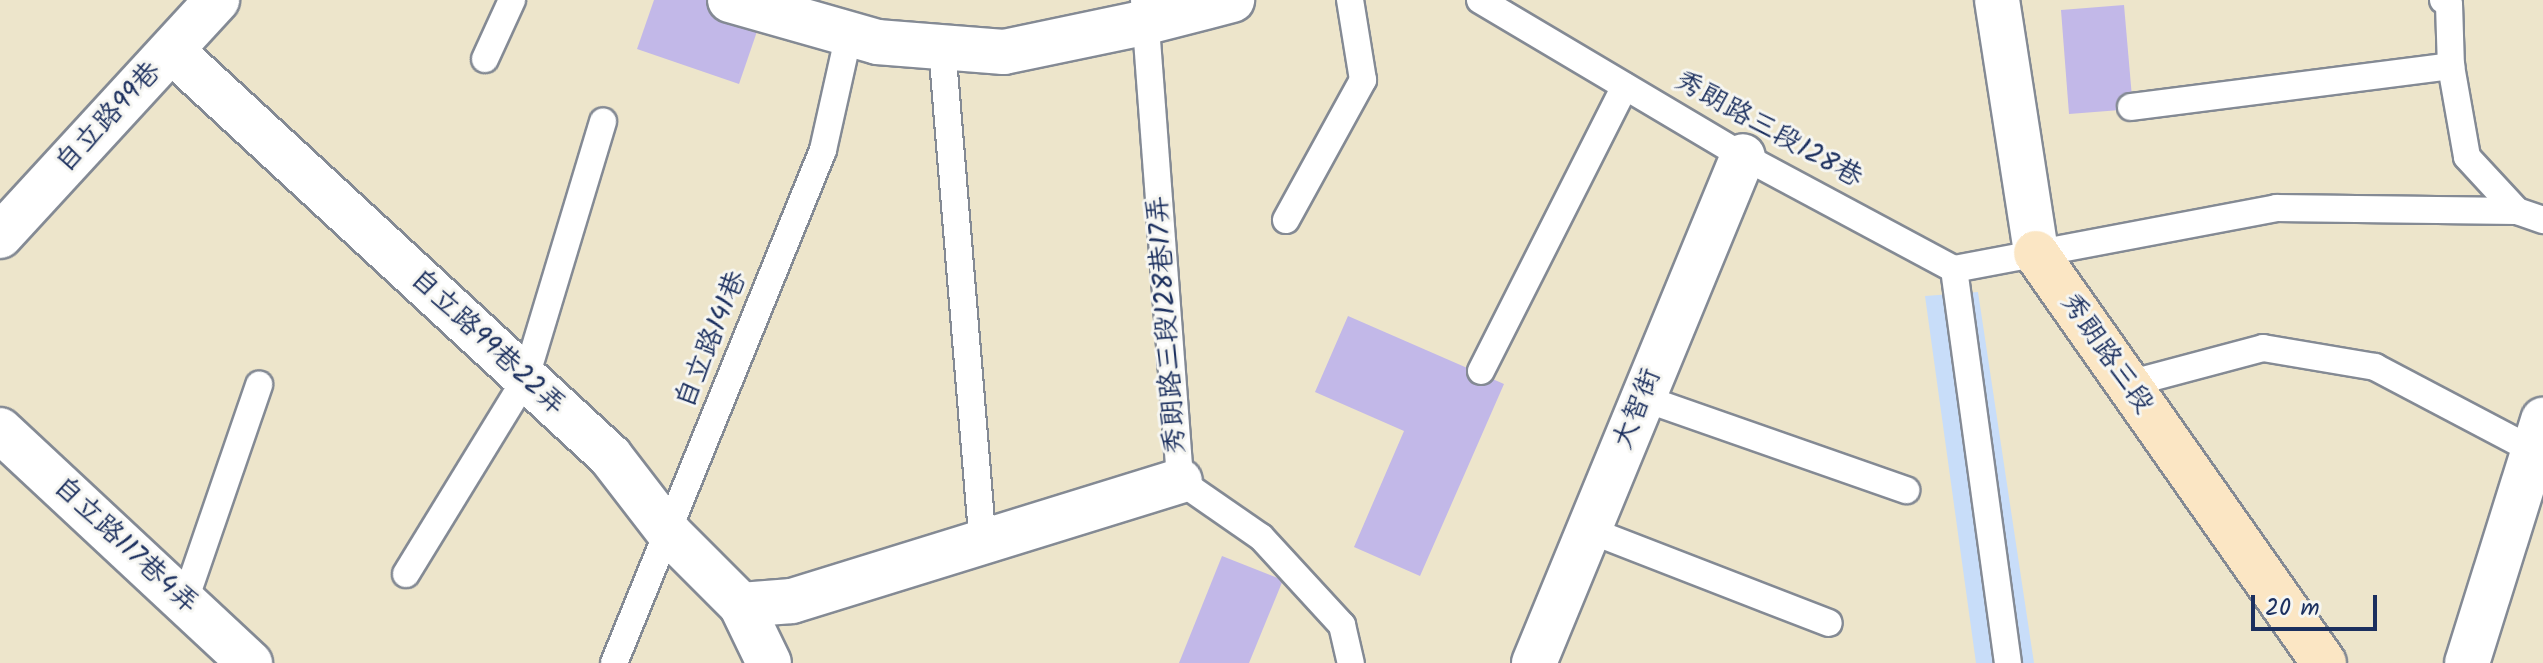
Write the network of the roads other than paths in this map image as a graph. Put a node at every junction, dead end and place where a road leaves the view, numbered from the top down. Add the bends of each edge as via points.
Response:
1 (217, 0) edge
2 (512, 0) edge
3 (730, 0) edge
4 (1232, 0) edge
5 (1350, 0) edge
6 (1480, 0) edge
7 (1997, 0) edge
8 (2448, 1) edge
9 (804, 10) edge
10 (1146, 11) edge
11 (849, 34) junction
12 (942, 47) junction
13 (172, 51) junction
14 (485, 59) dead end
15 (2451, 66) junction
16 (1625, 86) junction
17 (2131, 107) dead end
18 (603, 121) dead end
19 (1743, 156) junction
20 (2517, 211) junction
21 (1286, 220) dead end
22 (2543, 220) edge
23 (0, 236) edge
24 (2036, 253) junction
25 (1954, 269) junction
26 (1481, 371) dead end
27 (525, 380) junction
28 (2128, 384) junction
29 (259, 385) dead end
30 (1643, 398) junction
31 (2539, 435) edge
32 (3, 443) edge
33 (1180, 481) junction
34 (1906, 490) dead end
35 (1589, 530) junction
36 (670, 534) junction
37 (983, 542) junction
38 (406, 574) dead end
39 (184, 603) junction
40 (741, 605) junction
41 (1829, 623) dead end
42 (250, 663) edge
43 (614, 663) edge
44 (769, 663) edge
45 (1351, 663) edge
46 (1534, 663) edge
47 (2008, 663) edge
48 (2324, 663) edge
49 (2467, 663) edge

1 - 13 street, 自立路99巷
2 - 14 lane
3 - 9 street
4 - 10 street
5 - 21 lane via 1363,80
6 - 16 lane, 秀朗路三段128巷
7 - 24 street, 秀朗路三段
8 - 15 lane
9 - 11 street
10 - 12 street via 1004,52
10 - 33 lane, 秀朗路三段128巷17弄
11 - 12 street via 877,42
11 - 36 lane, 自立路141巷 via 823,150
12 - 37 lane
13 - 23 street, 自立路99巷
13 - 27 street, 自立路99巷22弄
15 - 17 lane
15 - 20 lane via 2467,157
16 - 19 lane, 秀朗路三段128巷
16 - 26 lane
18 - 27 lane
19 - 25 lane, 秀朗路三段128巷
19 - 30 street, 大智街
20 - 22 lane
20 - 24 lane via 2276,208
24 - 25 lane
24 - 28 street, 秀朗路三段
25 - 47 lane
27 - 36 street, 自立路99巷22弄 via 610,456
27 - 38 lane
28 - 31 lane via 2263,348 2375,367
28 - 48 street, 秀朗路三段
29 - 39 lane
30 - 34 lane
30 - 35 street, 大智街
31 - 49 street
32 - 39 street, 自立路117巷4弄
33 - 37 street, 秀朗路三段128巷17弄
33 - 45 lane via 1261,537 1342,625
35 - 41 lane
35 - 46 street, 大智街
36 - 40 street, 自立路99巷22弄
36 - 43 lane, 自立路141巷
37 - 40 street, 秀朗路三段128巷17弄 via 792,601
39 - 42 street, 自立路117巷4弄
40 - 44 street, 自立路99巷22弄

